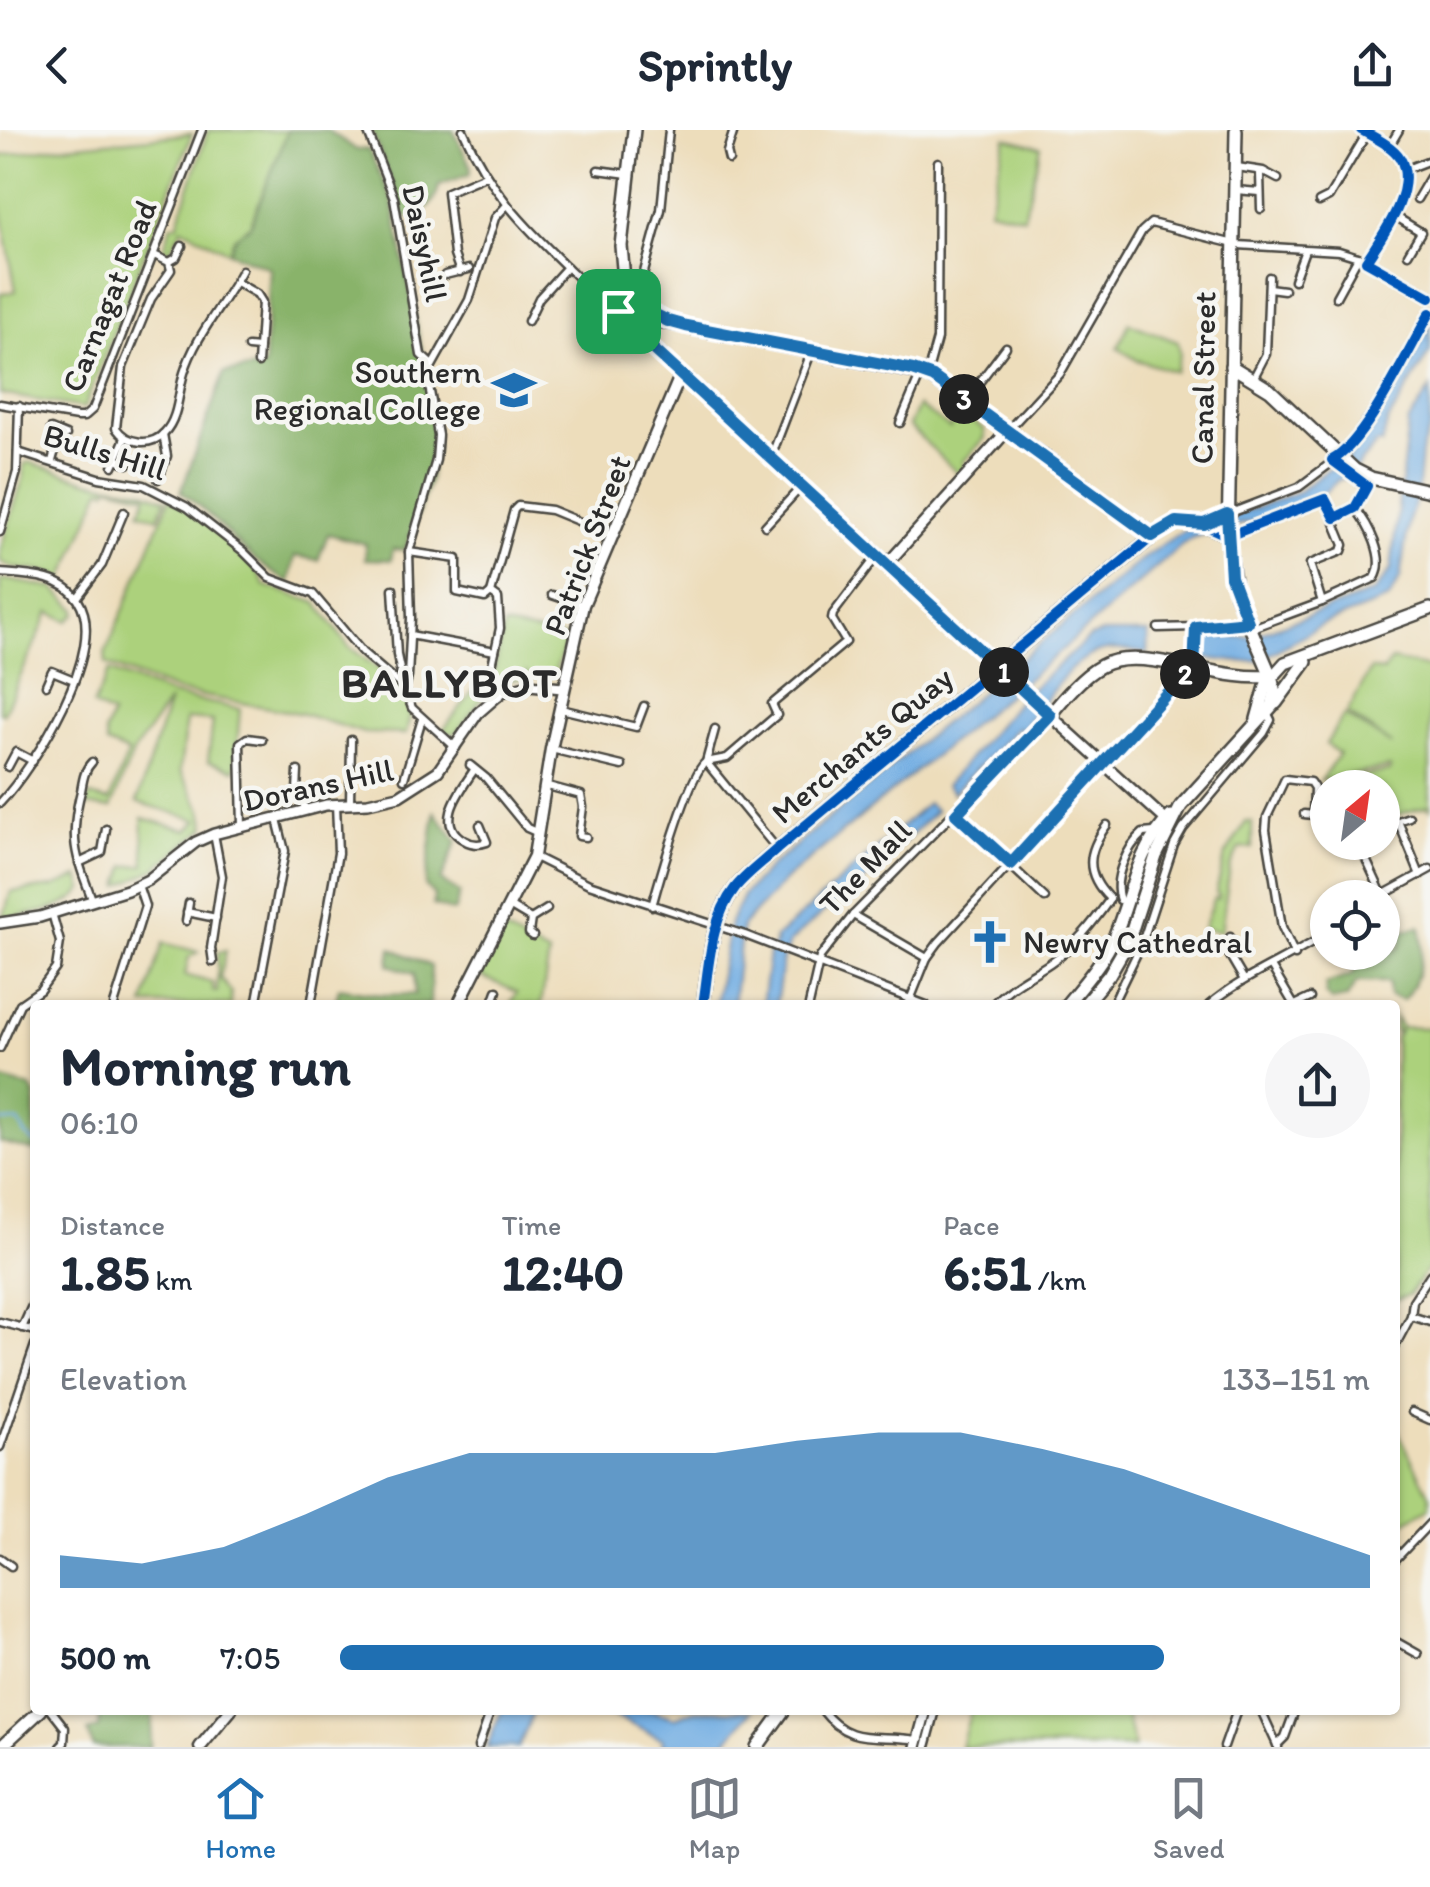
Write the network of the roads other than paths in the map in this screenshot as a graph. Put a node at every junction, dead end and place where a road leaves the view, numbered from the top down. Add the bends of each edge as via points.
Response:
1 (202, 130) edge
2 (367, 130) edge
3 (463, 130) edge
4 (634, 130) edge
5 (669, 130) edge
6 (734, 130) edge
7 (1236, 130) edge
8 (1399, 130) edge
9 (1366, 131) edge
10 (1388, 147) junction
11 (729, 160) dead end
12 (938, 162) dead end
13 (1430, 162) edge
14 (1236, 167) junction
15 (598, 170) dead end
16 (1404, 170) junction
17 (628, 174) junction
18 (1260, 174) dead end
19 (485, 176) junction
20 (1430, 177) edge
21 (1278, 179) dead end
22 (1235, 190) junction
23 (1259, 192) junction
24 (1418, 199) dead end
25 (1319, 202) dead end
26 (506, 206) junction
27 (1261, 209) dead end
28 (1393, 215) junction
29 (1234, 243) junction
30 (182, 246) dead end
31 (1305, 250) junction
32 (1408, 254) dead end
33 (154, 255) junction
34 (1362, 259) junction
35 (169, 262) junction
36 (567, 267) junction
37 (469, 269) dead end
38 (242, 270) dead end
39 (460, 272) junction
40 (445, 275) dead end
41 (1269, 276) dead end
42 (1294, 280) dead end
43 (236, 282) junction
44 (1269, 288) junction
45 (1284, 290) dead end
46 (1336, 297) dead end
47 (1430, 297) edge
48 (631, 310) junction
49 (1430, 313) edge
50 (528, 321) dead end
51 (248, 347) dead end
52 (1006, 347) dead end
53 (259, 348) junction
54 (812, 350) junction
55 (258, 363) dead end
56 (431, 364) junction
57 (1232, 366) junction
58 (921, 372) junction
59 (682, 374) junction
60 (1253, 380) junction
61 (966, 400) junction
62 (0, 404) edge
63 (18, 406) junction
64 (107, 419) dead end
65 (116, 421) junction
66 (900, 423) dead end
67 (51, 429) dead end
68 (1008, 430) junction
69 (163, 434) junction
70 (125, 438) junction
71 (18, 452) junction
72 (771, 456) junction
73 (52, 461) junction
74 (1346, 463) junction
75 (128, 464) dead end
76 (148, 468) dead end
77 (1371, 478) junction
78 (802, 486) junction
79 (1425, 490) edge
80 (1355, 508) junction
81 (124, 512) dead end
82 (1226, 516) junction
83 (1335, 518) junction
84 (1200, 522) junction
85 (765, 526) dead end
86 (0, 532) edge
87 (1226, 533) junction
88 (614, 536) junction
89 (1152, 536) junction
90 (409, 552) junction
91 (882, 559) junction
92 (0, 573) edge
93 (393, 590) dead end
94 (492, 593) junction
95 (552, 595) dead end
96 (77, 598) junction
97 (1322, 602) junction
98 (1430, 605) edge
99 (583, 606) junction
100 (1158, 628) dead end
101 (1250, 628) junction
102 (1195, 631) junction
103 (410, 635) junction
104 (495, 650) junction
105 (1320, 650) junction
106 (1306, 662) junction
107 (1192, 666) junction
108 (1001, 668) junction
109 (490, 670) dead end
110 (1272, 675) junction
111 (74, 680) junction
112 (46, 685) dead end
113 (563, 688) junction
114 (404, 689) junction
115 (644, 706) dead end
116 (560, 708) junction
117 (1267, 708) junction
118 (1046, 712) junction
119 (422, 719) junction
120 (714, 729) dead end
121 (262, 740) dead end
122 (351, 740) dead end
123 (456, 748) junction
124 (551, 749) junction
125 (33, 761) junction
126 (92, 762) dead end
127 (706, 762) junction
128 (1103, 765) junction
129 (8, 766) dead end
130 (622, 766) dead end
131 (298, 772) dead end
132 (404, 779) dead end
133 (544, 785) junction
134 (0, 802) edge
135 (336, 804) junction
136 (350, 804) junction
137 (306, 810) junction
138 (956, 814) junction
139 (1304, 814) dead end
140 (1409, 817) dead end
141 (276, 819) junction
142 (1168, 822) junction
143 (480, 825) dead end
144 (1108, 825) dead end
145 (242, 828) junction
146 (106, 829) dead end
147 (536, 832) junction
148 (214, 834) junction
149 (586, 837) dead end
150 (777, 850) junction
151 (534, 856) junction
152 (78, 863) junction
153 (1011, 864) junction
154 (1430, 869) edge
155 (1420, 875) junction
156 (138, 885) junction
157 (1400, 886) edge
158 (1045, 898) dead end
159 (92, 899) junction
160 (1110, 899) junction
161 (1122, 902) junction
162 (509, 906) junction
163 (652, 906) junction
164 (547, 908) dead end
165 (1140, 909) junction
166 (187, 912) dead end
167 (52, 913) junction
168 (852, 915) junction
169 (216, 918) junction
170 (531, 918) junction
171 (0, 923) edge
172 (721, 928) junction
173 (533, 936) dead end
174 (1230, 937) dead end
175 (1310, 944) edge
176 (1295, 954) junction
177 (926, 958) junction
178 (213, 962) dead end
179 (818, 964) junction
180 (1272, 968) junction
181 (1244, 980) junction
182 (498, 991) dead end
183 (1310, 998) dead end
184 (116, 1000) edge
185 (257, 1000) edge
186 (311, 1000) edge
187 (461, 1000) edge
188 (494, 1000) edge
189 (704, 1000) edge
190 (810, 1000) edge
191 (904, 1000) edge
192 (910, 1000) edge
193 (996, 1000) edge
194 (1070, 1000) edge
195 (1088, 1000) edge
196 (1114, 1000) edge
197 (1215, 1000) edge
198 (1291, 1000) edge
199 (1305, 1000) edge
200 (0, 1048) edge
201 (1430, 1275) edge
202 (30, 1310) edge
203 (1412, 1316) junction
204 (0, 1322) edge
205 (1430, 1322) edge
206 (22, 1328) junction
207 (30, 1330) edge
208 (1400, 1337) edge
209 (30, 1360) edge
210 (1412, 1412) dead end
211 (1430, 1420) edge
212 (0, 1447) edge
213 (1430, 1523) edge
214 (1400, 1555) edge
215 (0, 1558) edge
216 (11, 1566) dead end
217 (1400, 1644) edge
218 (1418, 1654) dead end
219 (36, 1715) edge
220 (55, 1715) edge
221 (227, 1715) edge
222 (490, 1715) edge
223 (780, 1715) edge
224 (826, 1715) edge
225 (925, 1715) edge
226 (934, 1715) edge
227 (1235, 1715) edge
228 (1263, 1715) edge
229 (1292, 1715) edge
230 (920, 1745) edge
231 (1277, 1746) edge
232 (1, 1747) edge
233 (60, 1747) edge
234 (200, 1747) edge
235 (478, 1747) edge
236 (758, 1747) edge
237 (1224, 1747) edge

1 - 33 street, Carnagat Road
2 - 56 street, Daisyhill via 394,198 421,355
3 - 19 street
4 - 17 main road
5 - 48 street via 661,210
6 - 11 street
7 - 14 main road, Canal Street
8 - 10 street
9 - 10 street
9 - 25 street via 1329,197
10 - 16 street
12 - 58 street via 936,339
13 - 16 street
14 - 21 street
14 - 22 main road, Canal Street
15 - 17 street
16 - 28 street
17 - 48 main road via 620,246
18 - 23 street
19 - 26 street
19 - 39 street via 447,192
20 - 24 street
22 - 23 street
22 - 29 main road, Canal Street
23 - 27 street
26 - 36 street
26 - 56 street via 495,218 470,300
28 - 32 street via 1421,232
28 - 34 street
29 - 31 street
29 - 57 main road, Canal Street
29 - 68 street via 1151,223 1060,374
30 - 35 street
31 - 34 street via 1339,250
31 - 42 street
33 - 35 street
33 - 63 street, Carnagat Road via 89,414
34 - 46 street
34 - 47 street
35 - 65 street via 124,367
36 - 48 street via 604,302
36 - 50 street
37 - 39 street
38 - 43 street
39 - 40 street
41 - 44 street
43 - 53 street via 262,302
43 - 69 street via 188,362
44 - 45 street
44 - 60 street via 1266,354
48 - 54 main road
48 - 59 main road via 636,332
49 - 74 street
51 - 53 street
52 - 61 street
53 - 55 street
54 - 58 main road
54 - 72 street
56 - 90 street, Daisyhill via 436,460
57 - 60 main road
57 - 82 main road, Canal Street
58 - 61 main road
58 - 66 street
59 - 72 main road
59 - 88 main road, Patrick Street
60 - 74 main road
61 - 68 main road
62 - 63 street
63 - 71 street
64 - 65 street
65 - 70 street
67 - 73 street via 63,434
68 - 89 main road
68 - 91 street
69 - 70 street via 142,442
69 - 76 street via 160,476
70 - 75 street via 115,463
71 - 73 street, Bulls Hill
71 - 86 street
72 - 78 main road
73 - 114 street, Bulls Hill via 158,490 187,507 270,578 314,594 362,652
74 - 77 main road
74 - 82 street
77 - 79 main road
77 - 80 street
78 - 85 street
78 - 91 main road
80 - 83 street
80 - 97 street via 1380,571 1369,583
81 - 96 street via 102,565
82 - 84 main road, Merchants Quay
82 - 87 main road, Canal Street
83 - 87 street via 1325,499
83 - 97 street via 1342,551 1310,564
84 - 87 main road
84 - 89 main road, Merchants Quay via 1176,522
87 - 101 main road, Canal Street via 1231,577
88 - 94 street via 551,510 518,506
88 - 99 main road, Patrick Street
89 - 108 main road, Merchants Quay
90 - 94 street via 456,559 457,592 484,598
90 - 103 street, Daisyhill
91 - 108 main road
91 - 127 street via 833,614 846,642 772,704 777,715 726,758
92 - 96 street via 49,579
93 - 114 street
94 - 104 street via 501,604
95 - 99 street
96 - 111 street via 84,640
97 - 101 street
98 - 105 main road
99 - 113 main road, Patrick Street
100 - 102 street
101 - 102 street
101 - 110 main road, Canal Street
102 - 107 street
103 - 104 street
103 - 114 street, Daisyhill
104 - 109 street
105 - 106 main road
105 - 110 main road
106 - 110 main road
106 - 117 main road
107 - 110 main road, The Mall via 1253,678
107 - 118 main road, The Mall via 1104,664
107 - 128 street
108 - 118 main road
108 - 150 main road, Merchants Quay
110 - 117 main road
111 - 112 street via 52,671
111 - 125 street
113 - 116 main road, Patrick Street
113 - 123 street, Dorans Hill via 528,685 502,692 478,712
114 - 119 street
115 - 116 street via 636,728
116 - 124 main road, Patrick Street
117 - 142 main road
117 - 196 street via 1271,720 1257,741 1174,845 1142,943
118 - 128 street
118 - 138 street, The Mall
119 - 123 street
119 - 132 street
120 - 127 street
121 - 145 street via 240,743
122 - 136 street
123 - 136 street, Dorans Hill via 412,790
124 - 130 street
124 - 133 main road, Patrick Street
125 - 129 street via 16,752
125 - 134 street
126 - 152 street via 72,842
127 - 150 street
127 - 163 street via 693,782
128 - 142 street
128 - 153 street
131 - 137 street
133 - 147 main road, Patrick Street
133 - 149 street via 581,795 579,836
135 - 136 street, Dorans Hill
135 - 137 street, Dorans Hill
135 - 186 street via 338,853
137 - 141 street, Dorans Hill
138 - 153 street
138 - 168 street, The Mall
139 - 176 street via 1314,815 1310,782 1282,781 1266,830 1282,926
140 - 155 street via 1398,821
141 - 145 street, Dorans Hill
141 - 185 street via 284,851
142 - 161 main road via 1155,832
142 - 165 main road
143 - 147 street via 487,842 481,845 458,837 449,818 472,768
144 - 160 street via 1089,860
145 - 148 street, Dorans Hill
146 - 152 street via 102,852
147 - 151 main road, Patrick Street
148 - 156 street, Dorans Hill
148 - 169 street via 222,876
150 - 172 main road, Merchants Quay via 733,890
151 - 162 main road
151 - 163 street
152 - 159 street
153 - 158 street
153 - 177 street
154 - 155 street
155 - 157 street
156 - 159 street, Dorans Hill
156 - 184 street via 144,906
159 - 167 street, Dorans Hill
160 - 161 street
160 - 193 street via 1076,942
161 - 165 street
161 - 194 main road via 1112,942
162 - 170 street
162 - 187 main road
163 - 172 street
164 - 170 street
165 - 195 main road via 1110,975
166 - 169 street
167 - 171 street, Dorans Hill
167 - 200 street via 60,942 56,968 20,1004
168 - 177 street
168 - 179 street, The Mall
169 - 178 street
170 - 173 street
172 - 179 street
172 - 189 main road, Merchants Quay
174 - 181 street via 1227,951
175 - 176 street
176 - 180 street
177 - 192 street
179 - 190 street
179 - 191 street
180 - 181 street
180 - 198 street
181 - 197 street
182 - 188 street
183 - 199 street
201 - 203 street via 1413,1301
202 - 206 street
203 - 205 street
203 - 208 street
204 - 206 street
206 - 207 street
209 - 212 street
210 - 211 street
213 - 214 street
215 - 216 street
217 - 218 street
219 - 232 main road
220 - 233 street via 65,1728
221 - 234 main road
222 - 235 street
223 - 236 main road
224 - 230 street via 853,1736 888,1735
225 - 230 street
226 - 230 street
227 - 237 street
228 - 231 street
229 - 231 street

